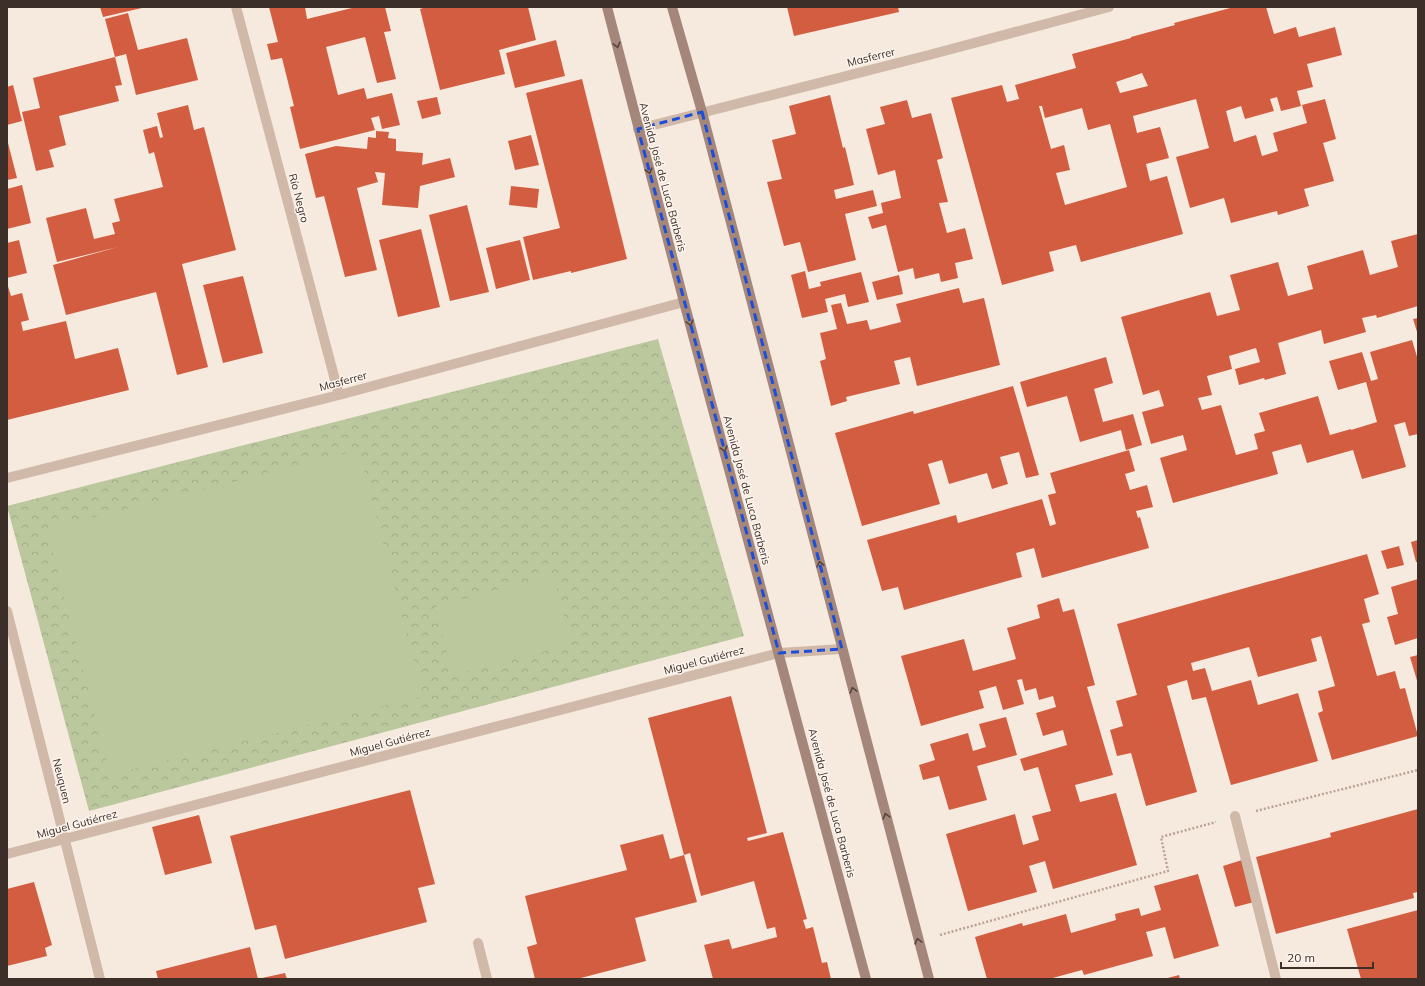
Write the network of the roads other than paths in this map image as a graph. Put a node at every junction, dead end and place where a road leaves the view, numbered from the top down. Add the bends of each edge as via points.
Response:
1 (236, 7) edge
2 (607, 7) edge
3 (672, 7) edge
4 (1109, 7) edge
5 (702, 112) junction
6 (638, 129) junction
7 (684, 302) junction
8 (339, 395) junction
9 (7, 478) edge
10 (7, 611) edge
11 (842, 649) junction
12 (779, 653) junction
13 (1235, 816) road end
14 (64, 839) junction
15 (7, 854) edge
16 (478, 943) dead end
17 (100, 979) edge
18 (487, 979) edge
19 (866, 979) edge
20 (929, 979) edge
21 (1276, 979) edge

1 - 8 street, Río Negro
2 -> 6 main road, Avenida José de Luca Barberis
3 - 5 main road
4 - 5 street, Masferrer
5 - 6 street, Masferrer
11 -> 5 main road
6 -> 7 main road, Avenida José de Luca Barberis
7 - 8 street, Masferrer
7 -> 12 main road, Avenida José de Luca Barberis
8 - 9 street, Masferrer
10 - 14 street, Neuquen
11 - 12 street, Miguel Gutiérrez
20 -> 11 main road
12 - 14 street, Miguel Gutiérrez
12 - 19 main road, Avenida José de Luca Barberis
13 - 21 street
14 - 15 street, Miguel Gutiérrez
14 - 17 street, Neuquen
16 - 18 street

